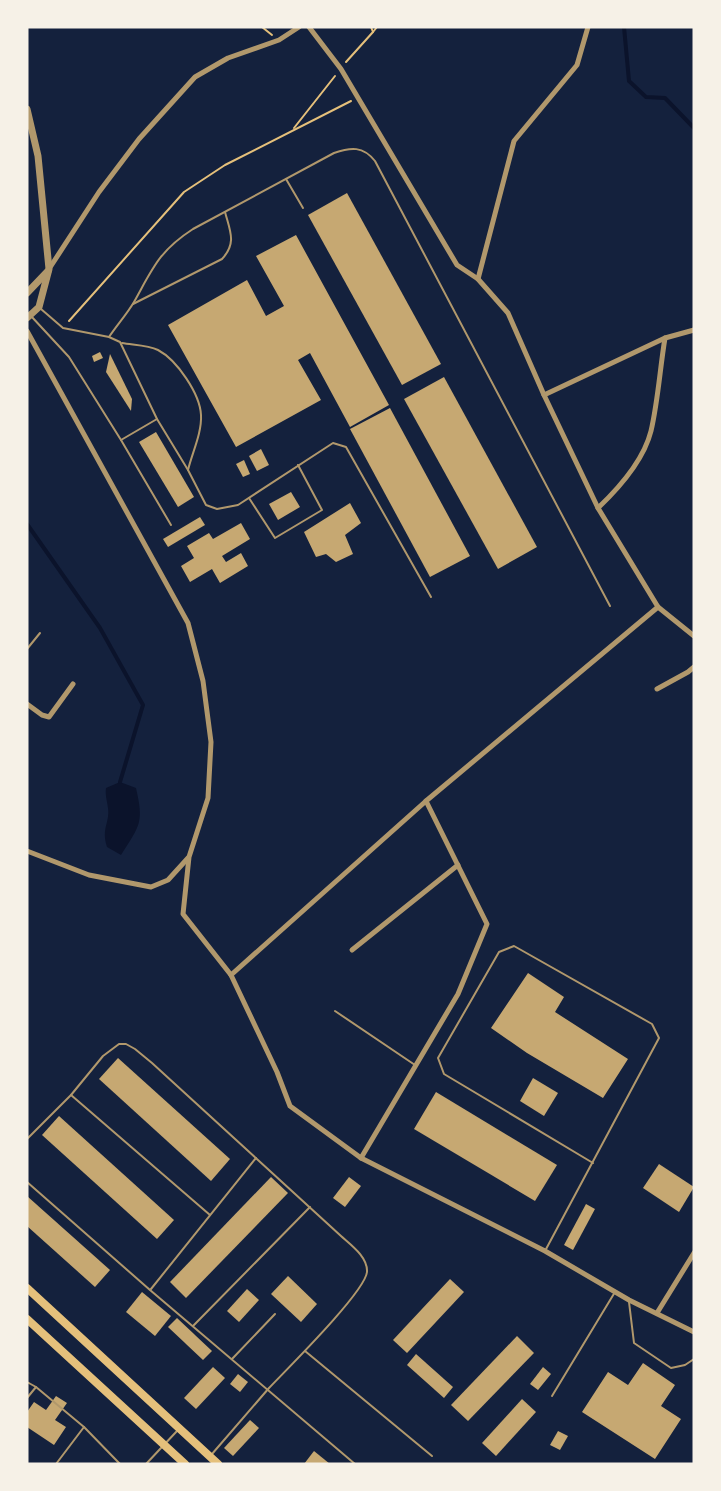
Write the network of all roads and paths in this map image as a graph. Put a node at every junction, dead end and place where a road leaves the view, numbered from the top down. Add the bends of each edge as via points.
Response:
1 (299, 27) edge
2 (309, 27) edge
3 (372, 27) edge
4 (377, 27) edge
5 (588, 27) edge
6 (373, 32) junction
7 (341, 69) junction
8 (358, 97) junction
9 (27, 109) edge
10 (292, 130) junction
11 (286, 179) junction
12 (303, 208) dead end
13 (225, 212) junction
14 (49, 269) junction
15 (478, 279) junction
16 (27, 293) edge
17 (133, 304) junction
18 (39, 307) junction
19 (29, 317) edge
20 (63, 328) junction
21 (694, 330) edge
22 (27, 331) edge
23 (109, 337) junction
24 (664, 338) junction
25 (120, 342) junction
26 (544, 394) junction
27 (157, 419) junction
28 (121, 440) junction
29 (298, 465) junction
30 (188, 470) junction
31 (249, 497) junction
32 (598, 508) junction
33 (171, 525) dead end
34 (431, 597) dead end
35 (610, 606) dead end
36 (658, 607) junction
37 (40, 633) dead end
38 (694, 636) edge
39 (27, 649) edge
40 (694, 667) edge
41 (73, 684) dead end
42 (657, 688) dead end
43 (27, 704) edge
44 (426, 801) junction
45 (27, 850) edge
46 (189, 856) junction
47 (458, 864) junction
48 (352, 950) dead end
49 (231, 975) junction
50 (336, 1011) dead end
51 (416, 1066) junction
52 (71, 1095) junction
53 (27, 1139) edge
54 (256, 1158) junction
55 (361, 1158) junction
56 (593, 1163) junction
57 (27, 1182) edge
58 (310, 1207) junction
59 (210, 1215) junction
60 (545, 1251) junction
61 (694, 1252) edge
62 (27, 1288) edge
63 (150, 1290) junction
64 (615, 1292) junction
65 (629, 1300) junction
66 (657, 1313) junction
67 (275, 1314) dead end
68 (27, 1319) edge
69 (193, 1326) junction
70 (694, 1332) edge
71 (305, 1350) junction
72 (232, 1359) junction
73 (694, 1359) edge
74 (27, 1382) edge
75 (36, 1387) junction
76 (268, 1389) junction
77 (552, 1396) dead end
78 (27, 1398) edge
79 (84, 1428) junction
80 (179, 1428) junction
81 (164, 1445) junction
82 (210, 1456) junction
83 (432, 1456) dead end
84 (56, 1464) edge
85 (120, 1464) edge
86 (146, 1464) edge
87 (184, 1464) edge
88 (218, 1464) edge
89 (355, 1464) edge

1 - 14 street via 279,40 228,58 195,77 132,148
2 - 7 street
3 - 6 path
4 - 6 path
5 - 15 street via 577,65 514,141
6 - 7 path
7 - 8 street
7 - 10 path
8 - 10 path
8 - 15 street via 458,265
9 - 14 street via 38,156
10 - 20 path via 225,165 184,192
11 - 12 lane
11 - 13 lane
11 - 35 lane via 345,149 363,150 375,161
13 - 17 lane via 192,229 164,252
13 - 17 lane via 232,243 222,259
14 - 16 street
14 - 18 street
15 - 26 street via 508,313
17 - 23 lane
18 - 19 street
18 - 20 lane
19 - 28 lane via 69,357
20 - 23 lane
21 - 24 street
22 - 46 street via 188,623 203,681 211,742 208,798
23 - 25 lane
24 - 26 street
24 - 32 street via 650,433 632,470
25 - 27 lane
25 - 30 lane via 158,350 177,366 193,389 201,415
26 - 32 street
27 - 28 lane
27 - 30 lane
28 - 33 lane
29 - 31 lane
29 - 31 lane via 322,510 275,538
29 - 34 lane via 333,443 346,447
30 - 31 lane via 206,506 218,509 238,505
32 - 36 street
36 - 38 street
36 - 44 street
37 - 39 lane
40 - 42 street
41 - 43 street via 49,717
44 - 47 street
44 - 49 street
45 - 46 street via 89,875 151,887 168,880
46 - 49 street via 183,914
47 - 48 street
47 - 51 street via 487,924 458,994
49 - 55 street via 290,1106
50 - 51 lane
51 - 55 street
52 - 53 lane
52 - 54 lane via 103,1056 119,1044 126,1044
52 - 59 lane
54 - 58 lane
54 - 59 lane
55 - 60 street
56 - 56 lane via 659,1038 652,1024 514,946 499,952 438,1058 444,1074
56 - 60 lane
57 - 63 lane
58 - 69 lane
58 - 71 lane via 358,1252 367,1269 359,1288
59 - 63 lane
60 - 64 street
61 - 66 street
62 - 80 highway
63 - 69 lane
64 - 65 street
64 - 77 lane
65 - 66 street
65 - 73 lane via 634,1343 671,1368
66 - 70 street
67 - 72 lane
68 - 81 highway
69 - 72 lane
71 - 76 lane
71 - 83 lane
72 - 76 lane
74 - 75 lane
75 - 78 lane
75 - 79 lane
76 - 82 lane
76 - 89 lane
79 - 84 lane
79 - 85 lane
80 - 81 lane
80 - 82 highway
81 - 86 lane
81 - 87 highway
82 - 88 highway

